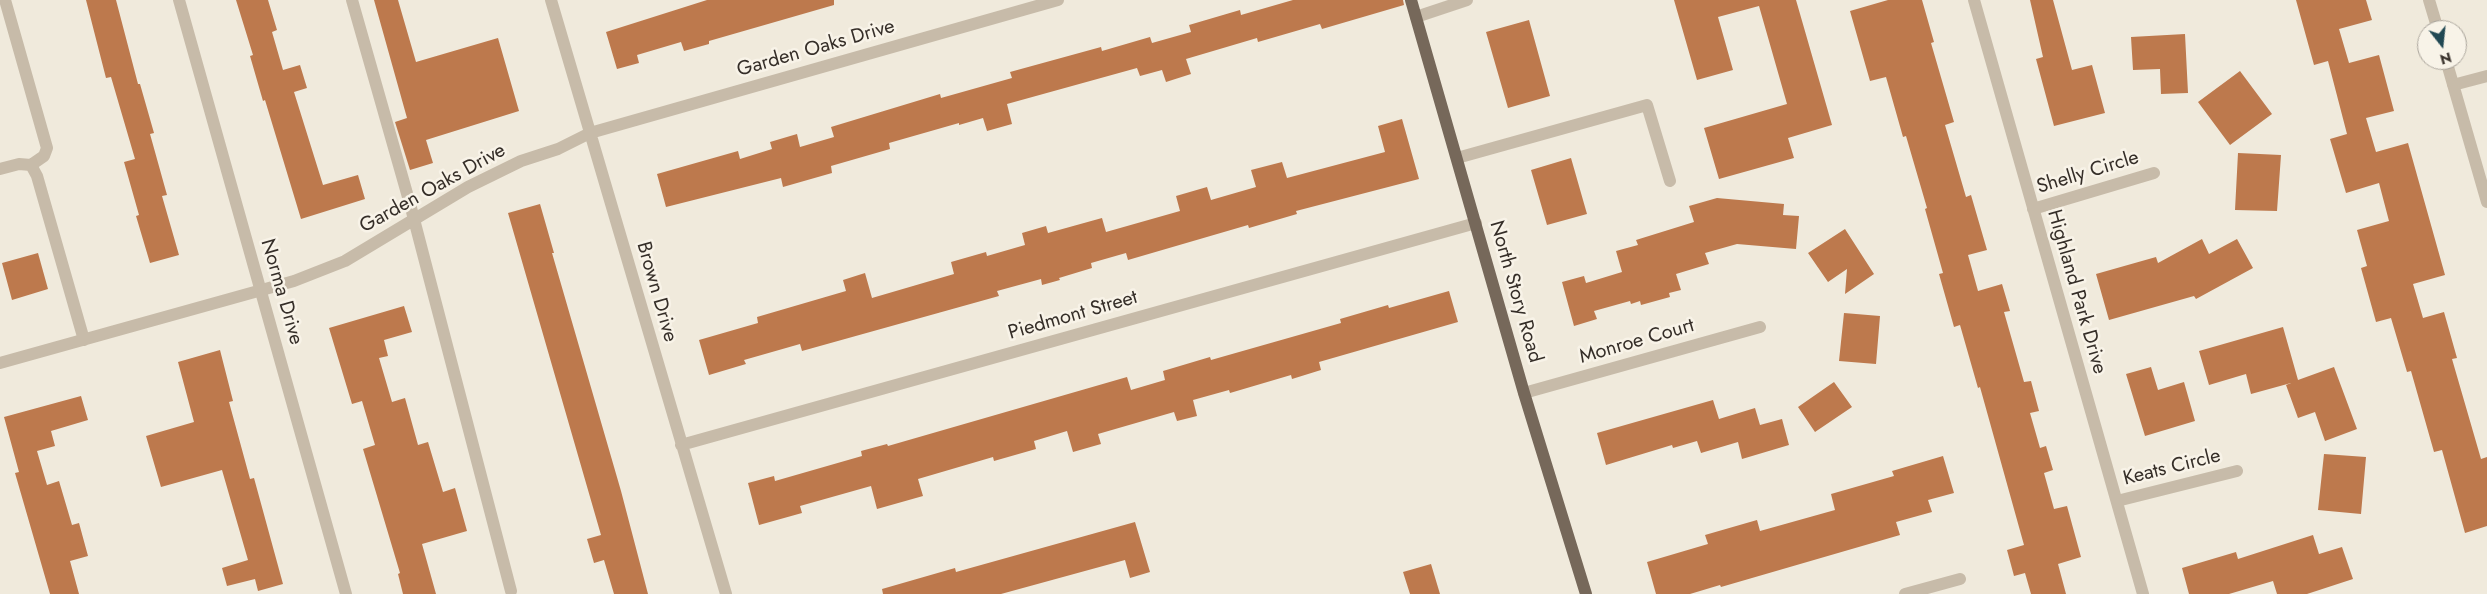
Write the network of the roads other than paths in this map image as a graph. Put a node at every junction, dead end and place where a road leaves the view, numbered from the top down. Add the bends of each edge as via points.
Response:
1 (5, 0) edge
2 (179, 0) edge
3 (352, 0) edge
4 (551, 0) edge
5 (1058, 0) edge
6 (1411, 0) edge
7 (1467, 0) edge
8 (1974, 0) edge
9 (2429, 0) edge
10 (1416, 17) junction
11 (2435, 20) edge
12 (2449, 70) edge
13 (2487, 76) edge
14 (2453, 85) junction
15 (590, 133) junction
16 (1457, 158) junction
17 (31, 165) junction
18 (0, 169) edge
19 (2154, 173) dead end
20 (1670, 181) dead end
21 (2487, 202) edge
22 (2033, 209) junction
23 (414, 220) junction
24 (1476, 223) junction
25 (260, 290) junction
26 (1760, 327) dead end
27 (84, 340) junction
28 (0, 363) edge
29 (1524, 393) junction
30 (681, 444) junction
31 (2237, 471) dead end
32 (2117, 502) junction
33 (1960, 579) dead end
34 (511, 591) dead end
35 (346, 594) edge
36 (726, 594) edge
37 (1586, 594) edge
38 (1905, 594) edge
39 (2143, 594) edge

1 - 17 street via 48,148 44,156
2 - 25 street, Norma Drive
3 - 23 street
4 - 15 street, Brown Drive
5 - 15 street, Garden Oaks Drive
6 - 10 main road, North Story Road
7 - 10 street
8 - 22 street, Highland Park Drive
9 - 11 street
10 - 16 main road, North Story Road
12 - 14 street
13 - 14 street
14 - 21 street
15 - 23 street, Garden Oaks Drive via 468,187
15 - 30 street, Brown Drive
16 - 20 street via 1647,105
16 - 24 main road, North Story Road
17 - 18 street via 19,164
17 - 27 street via 37,176
19 - 22 street, Shelly Circle
22 - 32 street, Highland Park Drive
23 - 25 street, Garden Oaks Drive via 345,260 294,281
23 - 34 street
24 - 29 main road, North Story Road
24 - 30 street, Piedmont Street
25 - 27 street, Garden Oaks Drive
25 - 35 street, Norma Drive
26 - 29 street, Monroe Court
27 - 28 street, Garden Oaks Drive
29 - 37 main road, North Story Road
30 - 36 street, Brown Drive
31 - 32 street, Keats Circle
32 - 39 street, Highland Park Drive
33 - 38 street

